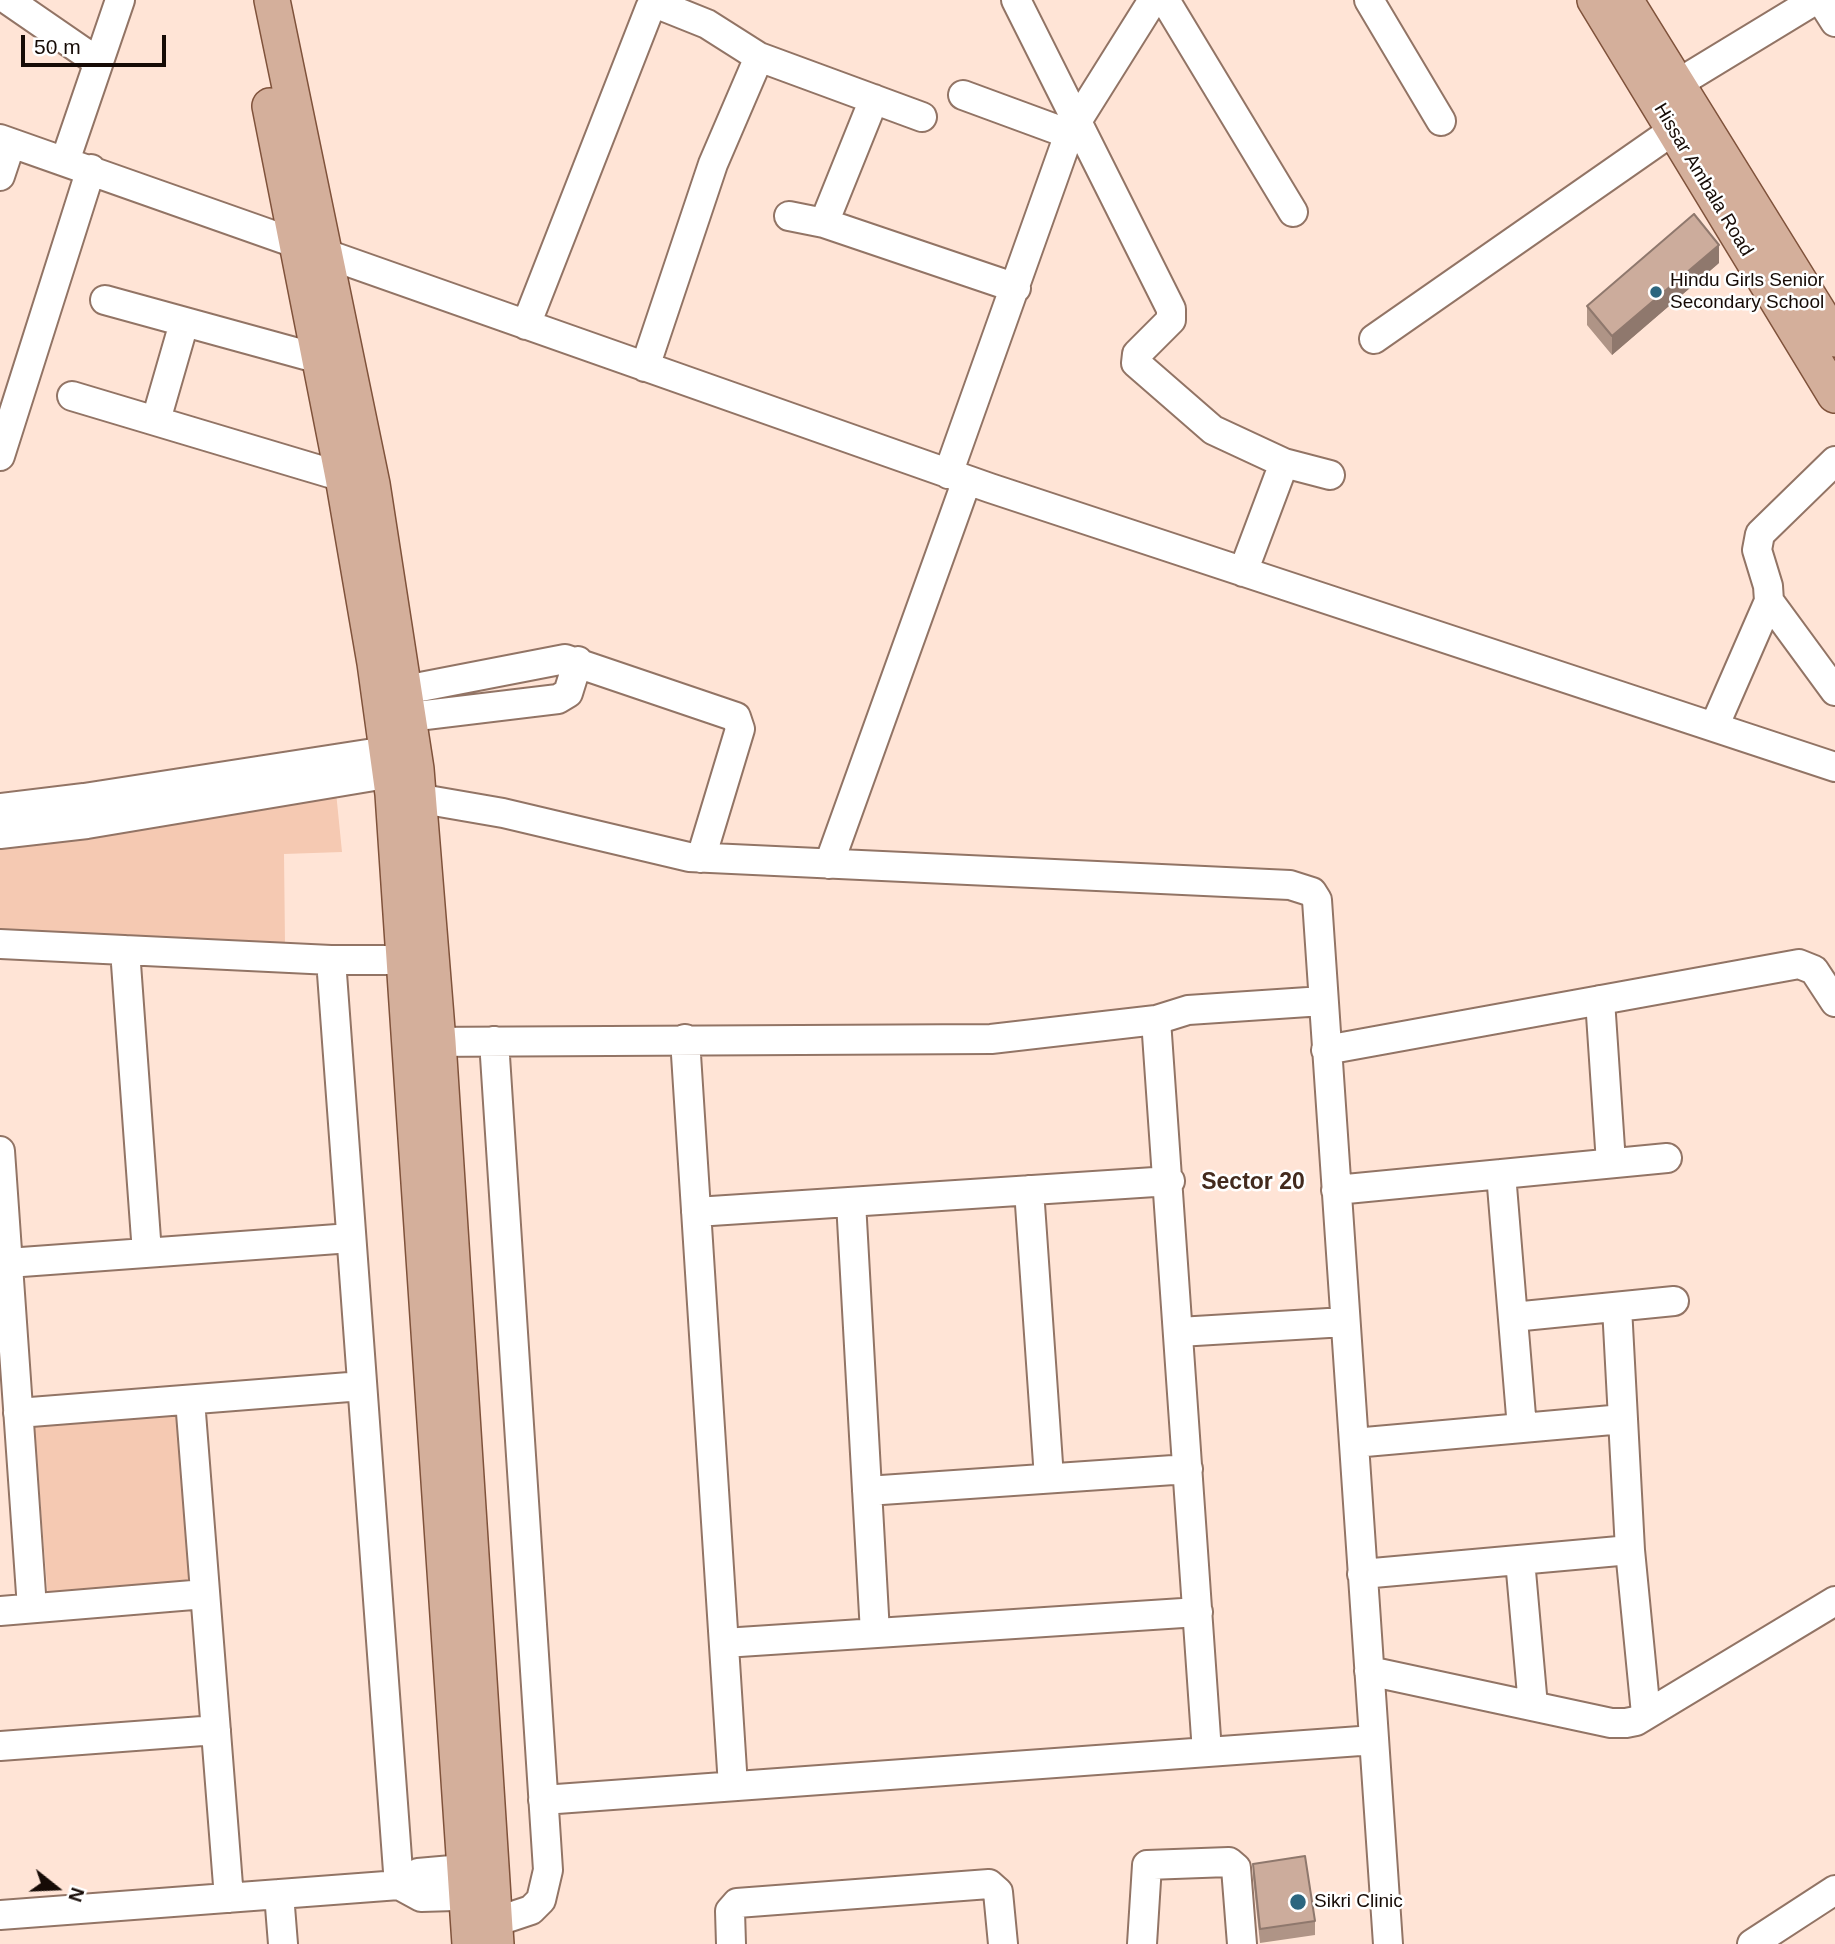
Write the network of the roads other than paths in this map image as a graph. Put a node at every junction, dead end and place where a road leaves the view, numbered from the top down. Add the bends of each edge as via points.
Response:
1 (9, 0) edge
2 (120, 0) edge
3 (250, 0) edge
4 (272, 0) edge
5 (1016, 0) edge
6 (1153, 0) edge
7 (1165, 0) edge
8 (1369, 0) edge
9 (1595, 0) edge
10 (1625, 0) edge
11 (1811, 1) edge
12 (707, 12) edge
13 (1835, 22) edge
14 (759, 57) junction
15 (98, 62) junction
16 (1677, 84) junction
17 (963, 95) dead end
18 (874, 99) junction
19 (922, 117) dead end
20 (1441, 121) dead end
21 (1684, 122) junction
22 (1072, 129) junction
23 (5, 141) edge
24 (78, 165) junction
25 (0, 176) edge
26 (1293, 212) dead end
27 (789, 216) dead end
28 (824, 223) junction
29 (312, 250) junction
30 (1016, 288) junction
31 (105, 300) dead end
32 (184, 323) junction
33 (526, 325) junction
34 (1374, 339) dead end
35 (1835, 339) edge
36 (334, 363) junction
37 (645, 367) junction
38 (1835, 395) edge
39 (72, 396) dead end
40 (156, 420) junction
41 (0, 456) edge
42 (1835, 461) edge
43 (1284, 463) junction
44 (1330, 475) dead end
45 (343, 477) junction
46 (958, 477) junction
47 (1243, 572) junction
48 (1769, 601) junction
49 (578, 661) junction
50 (1835, 691) edge
51 (1714, 727) junction
52 (404, 755) junction
53 (1835, 767) edge
54 (0, 807) edge
55 (0, 834) edge
56 (701, 858) junction
57 (829, 864) junction
58 (0, 944) edge
59 (125, 950) junction
60 (331, 960) junction
61 (417, 960) junction
62 (1600, 1000) junction
63 (1323, 1001) junction
64 (1835, 1002) edge
65 (1156, 1020) junction
66 (685, 1039) junction
67 (494, 1041) junction
68 (425, 1042) junction
69 (1326, 1050) junction
70 (0, 1151) edge
71 (1667, 1158) dead end
72 (1611, 1163) junction
73 (1501, 1174) junction
74 (1170, 1181) junction
75 (1336, 1190) junction
76 (1029, 1191) junction
77 (851, 1202) junction
78 (696, 1212) junction
79 (351, 1238) junction
80 (147, 1253) junction
81 (8, 1263) junction
82 (1674, 1301) dead end
83 (1617, 1307) junction
84 (1513, 1317) junction
85 (1345, 1322) junction
86 (1180, 1332) junction
87 (362, 1386) junction
88 (190, 1399) junction
89 (18, 1413) junction
90 (1623, 1419) junction
91 (1522, 1428) junction
92 (1354, 1443) junction
93 (1188, 1469) junction
94 (1049, 1478) junction
95 (867, 1491) junction
96 (1630, 1550) junction
97 (1520, 1560) junction
98 (1363, 1574) junction
99 (205, 1594) junction
100 (1835, 1601) edge
101 (32, 1608) junction
102 (0, 1611) edge
103 (1198, 1612) junction
104 (875, 1633) junction
105 (724, 1643) junction
106 (1369, 1671) junction
107 (1532, 1706) junction
108 (1646, 1714) junction
109 (216, 1730) junction
110 (1374, 1740) junction
111 (0, 1746) edge
112 (1207, 1752) junction
113 (733, 1786) junction
114 (543, 1800) junction
115 (399, 1885) junction
116 (1835, 1890) edge
117 (279, 1894) junction
118 (229, 1898) junction
119 (483, 1905) edge
120 (0, 1914) edge
121 (283, 1944) edge
122 (731, 1944) edge
123 (1003, 1944) edge
124 (1142, 1944) edge
125 (1242, 1944) edge
126 (1388, 1944) edge
127 (1752, 1944) edge

1 - 15 street
2 - 15 street
3 - 29 main road
4 - 29 main road
5 - 22 street
6 - 22 street
7 - 26 street
8 - 20 street
9 - 21 main road, Hissar Ambala Road
10 - 16 main road, Hissar Ambala Road
11 - 13 street
11 - 16 street
12 - 14 street
12 - 33 street via 655,5 646,12
14 - 18 street
14 - 37 street via 713,164
15 - 24 street
16 - 21 main road, Hissar Ambala Road
17 - 22 street
18 - 19 street
18 - 28 street
21 - 34 street
21 - 35 main road, Hissar Ambala Road
21 - 38 main road, Hissar Ambala Road
22 - 30 street
22 - 43 street via 1172,312 1171,320 1138,354 1136,363 1202,424
23 - 24 street
23 - 25 street
24 - 29 street
24 - 41 street
27 - 28 street
28 - 30 street
29 - 33 street
29 - 36 main road
30 - 46 street
31 - 32 street
32 - 36 street
32 - 40 street
33 - 37 street
36 - 45 main road
36 - 52 main road via 372,484
37 - 46 street
39 - 40 street
40 - 45 street
42 - 48 street via 1760,534 1756,550
43 - 44 street
43 - 47 street
45 - 52 main road
46 - 47 street
46 - 57 street
47 - 51 street
48 - 50 street
48 - 51 street
49 - 52 street via 560,659
49 - 52 street via 568,693 558,699
49 - 56 street via 738,719 740,729
51 - 53 street
52 - 54 street
52 - 55 street via 87,824
52 - 56 street via 503,813
52 - 61 main road
56 - 57 street
57 - 63 street via 1304,888 1317,900
58 - 59 street
59 - 60 street
59 - 80 street
60 - 61 street
60 - 79 street
61 - 68 main road
62 - 64 street via 1799,964 1814,970
62 - 69 street
62 - 72 street
63 - 65 street via 1188,1010
63 - 69 street
65 - 66 street via 990,1039
65 - 74 street
66 - 67 street
66 - 78 street
67 - 68 street
67 - 114 street
68 - 119 main road
69 - 75 street
70 - 81 street
71 - 72 street
72 - 73 street
73 - 75 street
73 - 84 street
74 - 76 street
74 - 86 street
75 - 85 street
76 - 77 street
76 - 94 street
77 - 78 street
77 - 95 street
78 - 105 street
79 - 80 street
79 - 87 street
80 - 81 street
81 - 89 street
82 - 83 street
83 - 84 street
83 - 90 street
84 - 91 street
85 - 86 street
85 - 92 street
86 - 93 street
87 - 88 street
87 - 115 street
88 - 89 street
88 - 99 street
89 - 101 street
90 - 91 street
90 - 96 street
91 - 92 street
92 - 98 street
93 - 94 street
93 - 103 street
94 - 95 street
95 - 104 street
96 - 97 street
96 - 108 street
97 - 98 street
97 - 107 street
98 - 106 street
99 - 101 street
99 - 109 street
100 - 108 street
101 - 102 street
103 - 104 street
103 - 112 street
104 - 105 street
105 - 113 street
106 - 107 street
106 - 110 street
107 - 108 street via 1611,1723 1626,1723
109 - 111 street
109 - 118 street
110 - 112 street
110 - 126 street
112 - 113 street
113 - 114 street
114 - 119 street via 545,1891 531,1910
115 - 117 street
115 - 119 street via 421,1897
116 - 127 street
117 - 118 street
117 - 121 street
118 - 120 street
122 - 123 street via 730,1912 737,1903 989,1884 998,1892
124 - 125 street via 1147,1865 1229,1862 1236,1868

